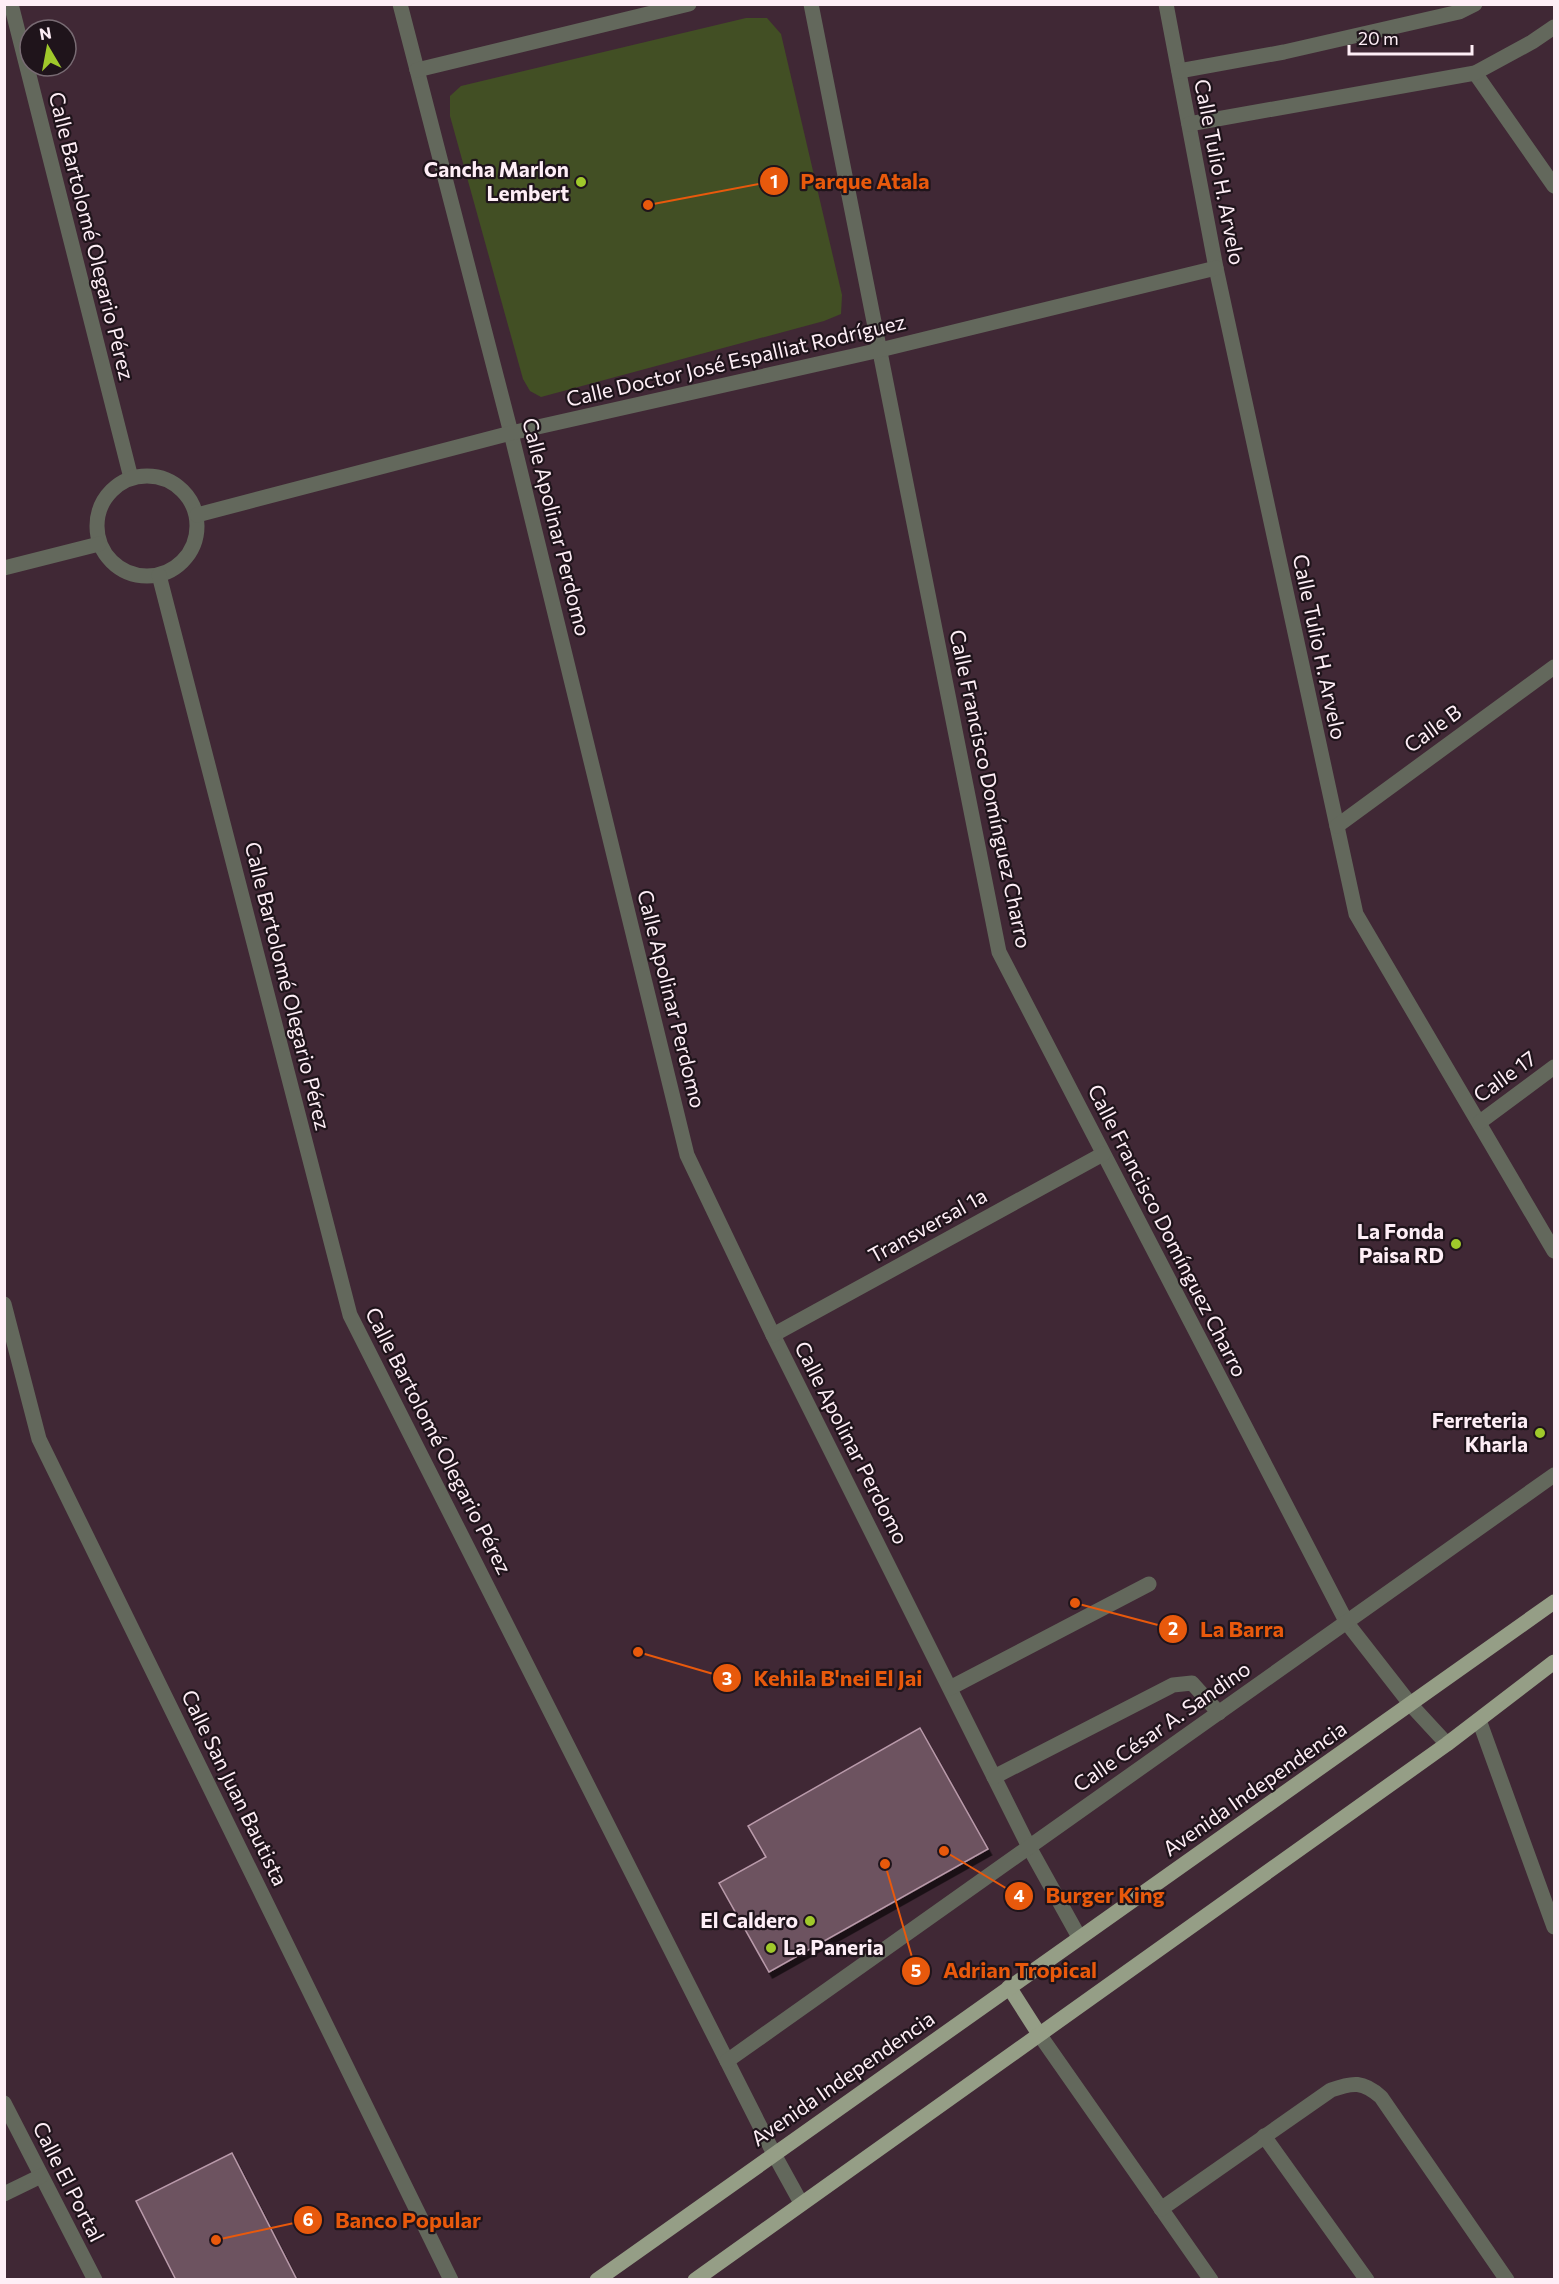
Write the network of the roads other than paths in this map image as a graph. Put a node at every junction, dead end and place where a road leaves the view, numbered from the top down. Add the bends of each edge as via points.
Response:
1 (11, 4) edge
2 (400, 4) edge
3 (689, 4) edge
4 (812, 4) edge
5 (1166, 4) edge
6 (1475, 4) edge
7 (1554, 27) edge
8 (417, 70) junction
9 (1179, 71) junction
10 (1475, 73) junction
11 (1189, 124) junction
12 (1554, 186) edge
13 (1216, 268) junction
14 (880, 350) junction
15 (511, 433) junction
16 (131, 478) junction
17 (196, 515) junction
18 (99, 544) junction
19 (4, 568) edge
20 (159, 574) junction
21 (1554, 667) edge
22 (1337, 826) junction
23 (1554, 1067) edge
24 (1480, 1122) junction
25 (1103, 1154) junction
26 (1554, 1251) edge
27 (4, 1305) edge
28 (773, 1335) junction
29 (1554, 1475) edge
30 (1149, 1584) dead end
31 (1554, 1602) edge
32 (1347, 1623) junction
33 (1554, 1662) edge
34 (950, 1688) junction
35 (1411, 1705) junction
36 (1219, 1713) junction
37 (1479, 1720) junction
38 (1448, 1744) junction
39 (994, 1777) junction
40 (1029, 1847) junction
41 (1554, 1927) edge
42 (1079, 1937) junction
43 (1009, 1987) junction
44 (1039, 2034) junction
45 (727, 2061) junction
46 (4, 2103) edge
47 (1264, 2136) junction
48 (774, 2154) junction
49 (41, 2176) junction
50 (4, 2194) edge
51 (801, 2203) junction
52 (1161, 2209) junction
53 (95, 2280) edge
54 (452, 2280) edge
55 (597, 2280) edge
56 (695, 2280) edge
57 (1211, 2280) edge
58 (1367, 2280) edge
59 (1507, 2280) edge

1 - 16 street, Calle Bartolomé Olegario Pérez
2 - 8 street, Calle Apolinar Perdomo
3 - 8 street
4 - 14 street, Calle Francisco Domínguez Charro
5 - 9 street, Calle Tulio H. Arvelo
6 - 9 street via 1459,12 1296,49
7 - 10 street
8 - 15 street, Calle Apolinar Perdomo
9 - 11 street, Calle Tulio H. Arvelo
10 - 11 street
10 - 12 street
11 - 13 street, Calle Tulio H. Arvelo
13 - 14 street, Calle Doctor José Espalliat Rodríguez
13 - 22 street, Calle Tulio H. Arvelo
14 - 15 street, Calle Doctor José Espalliat Rodríguez
14 - 25 street, Calle Francisco Domínguez Charro via 999,952
15 - 17 street, Calle Doctor José Espalliat Rodríguez
15 - 28 street, Calle Apolinar Perdomo via 687,1155
16 - 17 street via 166,479 186,494
16 - 18 street via 119,483 101,504 96,517
17 - 20 street via 196,534 190,552
18 - 19 street
18 - 20 street via 123,571
20 - 45 street, Calle Bartolomé Olegario Pérez via 350,1315
21 - 22 street, Calle B
22 - 24 street, Calle Tulio H. Arvelo via 1356,914
23 - 24 street, Calle 17
24 - 26 street, Calle Tulio H. Arvelo
25 - 28 street, Transversal 1a
25 - 32 street, Calle Francisco Domínguez Charro
27 - 54 street, Calle San Juan Bautista via 39,1439
28 - 34 street, Calle Apolinar Perdomo
29 - 32 street, Calle César A. Sandino
30 - 34 street
31 - 35 main road, Avenida Independencia
32 - 35 street, Calle Francisco Domínguez Charro
32 - 36 street, Calle César A. Sandino
33 - 37 main road
34 - 39 street, Calle Apolinar Perdomo
35 - 38 street, Calle Francisco Domínguez Charro
35 - 42 main road, Avenida Independencia
36 - 39 street via 1192,1683 1173,1685
36 - 40 street, Calle César A. Sandino
37 - 38 main road
37 - 41 street
38 - 44 main road
39 - 40 street, Calle Apolinar Perdomo
40 - 42 street, Calle Apolinar Perdomo
40 - 45 street, Calle César A. Sandino
42 - 43 main road, Avenida Independencia
43 - 44 main road
43 - 48 main road, Avenida Independencia
44 - 51 main road
44 - 52 street
45 - 48 street, Calle Bartolomé Olegario Pérez
46 - 49 street, Calle El Portal
47 - 52 street
47 - 58 street
47 - 59 street via 1331,2090 1349,2083 1368,2086 1381,2097
48 - 51 street, Calle Bartolomé Olegario Pérez
48 - 55 main road, Avenida Independencia
49 - 50 street
49 - 53 street, Calle El Portal
51 - 56 main road
52 - 57 street

